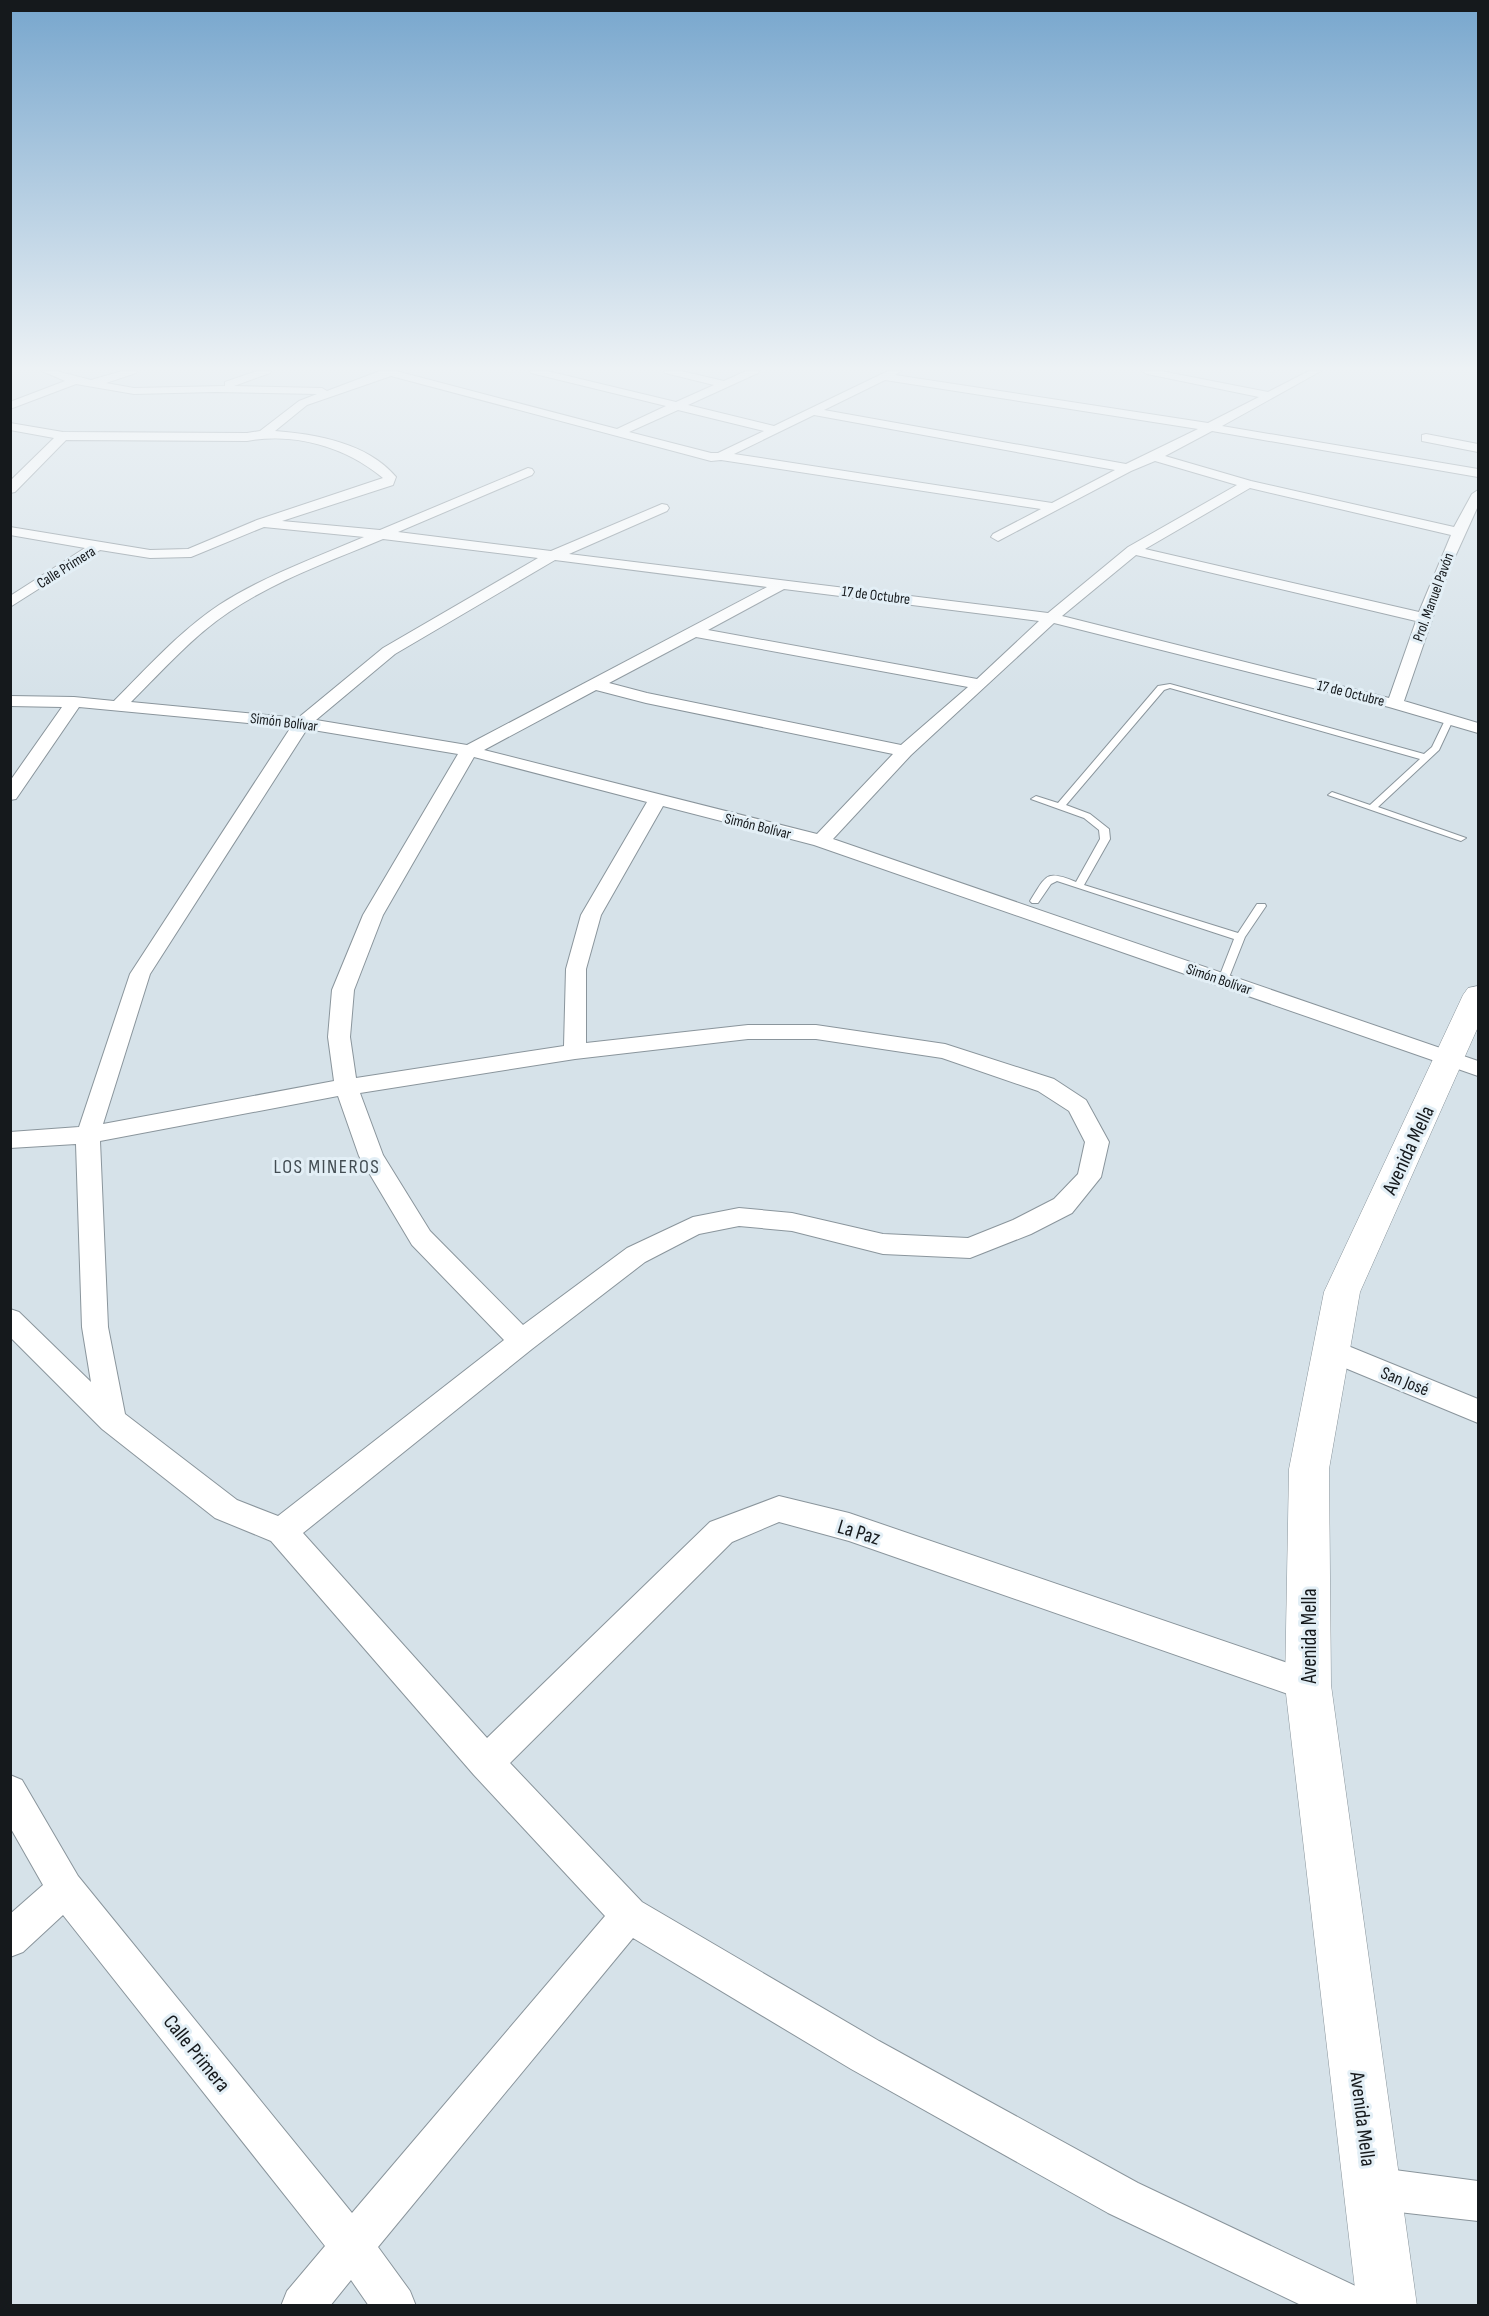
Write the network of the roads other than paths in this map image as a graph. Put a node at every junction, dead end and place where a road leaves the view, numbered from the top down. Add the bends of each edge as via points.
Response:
1 (389, 479) edge
2 (511, 479) edge
3 (872, 479) edge
4 (1107, 479) edge
5 (1230, 479) edge
6 (1248, 484) junction
7 (1479, 494) edge
8 (1055, 507) junction
9 (662, 508) dead end
10 (262, 523) junction
11 (10, 531) edge
12 (1457, 532) junction
13 (378, 534) junction
14 (998, 537) dead end
15 (97, 546) junction
16 (1133, 550) junction
17 (550, 557) junction
18 (785, 583) junction
19 (10, 603) edge
20 (1051, 618) junction
21 (1424, 618) junction
22 (695, 632) junction
23 (593, 684) junction
24 (981, 684) junction
25 (10, 701) edge
26 (74, 702) junction
27 (1395, 704) junction
28 (118, 706) junction
29 (1449, 720) junction
30 (302, 723) junction
31 (1479, 728) edge
32 (469, 751) junction
33 (905, 752) junction
34 (1424, 757) junction
35 (10, 795) edge
36 (1332, 795) dead end
37 (1036, 799) dead end
38 (657, 801) junction
39 (1060, 806) junction
40 (1372, 808) junction
41 (1461, 838) dead end
42 (821, 841) junction
43 (1078, 886) junction
44 (1035, 901) dead end
45 (1261, 906) dead end
46 (1240, 937) junction
47 (1223, 980) junction
48 (1479, 995) edge
49 (575, 1052) junction
50 (1464, 1064) edge
51 (346, 1087) junction
52 (88, 1135) junction
53 (10, 1140) edge
54 (10, 1320) edge
55 (522, 1341) junction
56 (1331, 1350) junction
57 (1479, 1411) edge
58 (112, 1420) junction
59 (282, 1531) junction
60 (1308, 1685) junction
61 (486, 1763) junction
62 (10, 1792) edge
63 (65, 1889) junction
64 (629, 1915) junction
65 (10, 1939) edge
66 (1372, 2188) junction
67 (1479, 2201) edge
68 (352, 2246) junction
69 (302, 2306) edge
70 (395, 2306) edge
71 (1351, 2306) edge
72 (1387, 2306) edge

1 - 10 street, Calle Primera
2 - 13 street
3 - 8 street
4 - 8 street
5 - 6 street
6 - 12 street
6 - 16 street
7 - 12 street, Prol. Manuel Pavón
8 - 14 street
9 - 17 street
10 - 13 street, 17 de Octubre
10 - 15 street, Calle Primera via 191,553 150,554
11 - 15 street
12 - 21 street, Prol. Manuel Pavón
13 - 17 street, 17 de Octubre
13 - 28 street via 272,581 222,609 172,651
15 - 19 street, Calle Primera
16 - 20 street
16 - 21 street
17 - 18 street, 17 de Octubre
17 - 30 street via 388,651
18 - 20 street, 17 de Octubre
18 - 22 street
20 - 24 street
20 - 27 street, 17 de Octubre
21 - 27 street, Prol. Manuel Pavón
22 - 23 street
22 - 24 street
23 - 32 street
23 - 33 street
24 - 33 street
25 - 26 street, Simón Bolívar
26 - 28 street, Simón Bolívar
26 - 35 street
27 - 29 street, 17 de Octubre
28 - 30 street, Simón Bolívar
29 - 31 street, 17 de Octubre
29 - 34 lane via 1436,748
30 - 32 street, Simón Bolívar
30 - 52 street via 140,974
32 - 38 street, Simón Bolívar
32 - 51 street via 373,915 343,990 339,1038
33 - 42 street
34 - 39 lane via 1170,686 1161,688
34 - 40 lane
36 - 40 lane
37 - 39 lane
38 - 42 street, Simón Bolívar
38 - 49 street via 591,915 576,969
39 - 43 lane via 1081,813 1104,828 1105,840
40 - 41 lane
42 - 47 street, Simón Bolívar
43 - 44 lane via 1056,878 1047,882
43 - 46 lane
45 - 46 lane
46 - 47 lane
47 - 50 street, Simón Bolívar
48 - 50 main road, Avenida Mella
49 - 51 street
49 - 55 street via 747,1032 816,1032 945,1051 1046,1085 1078,1106 1097,1142 1089,1177 1063,1206 970,1248 883,1244 792,1222 739,1217 693,1226 636,1255
50 - 56 main road, Avenida Mella via 1342,1292
51 - 52 street
51 - 55 street via 371,1155 421,1238
52 - 53 street
52 - 58 street via 95,1327
54 - 58 street
55 - 59 street
56 - 57 street, San José
56 - 60 main road, Avenida Mella via 1309,1468
58 - 59 street via 226,1509
59 - 61 street
60 - 61 street, La Paz via 849,1527 779,1509 722,1532
60 - 66 main road, Avenida Mella
61 - 64 street
62 - 63 street, Calle Primera
63 - 65 street
63 - 68 street, Calle Primera
64 - 68 street
64 - 71 street via 865,2055 1123,2198
66 - 67 street
66 - 72 main road, Avenida Mella
68 - 69 street
68 - 70 street, Calle Primera

